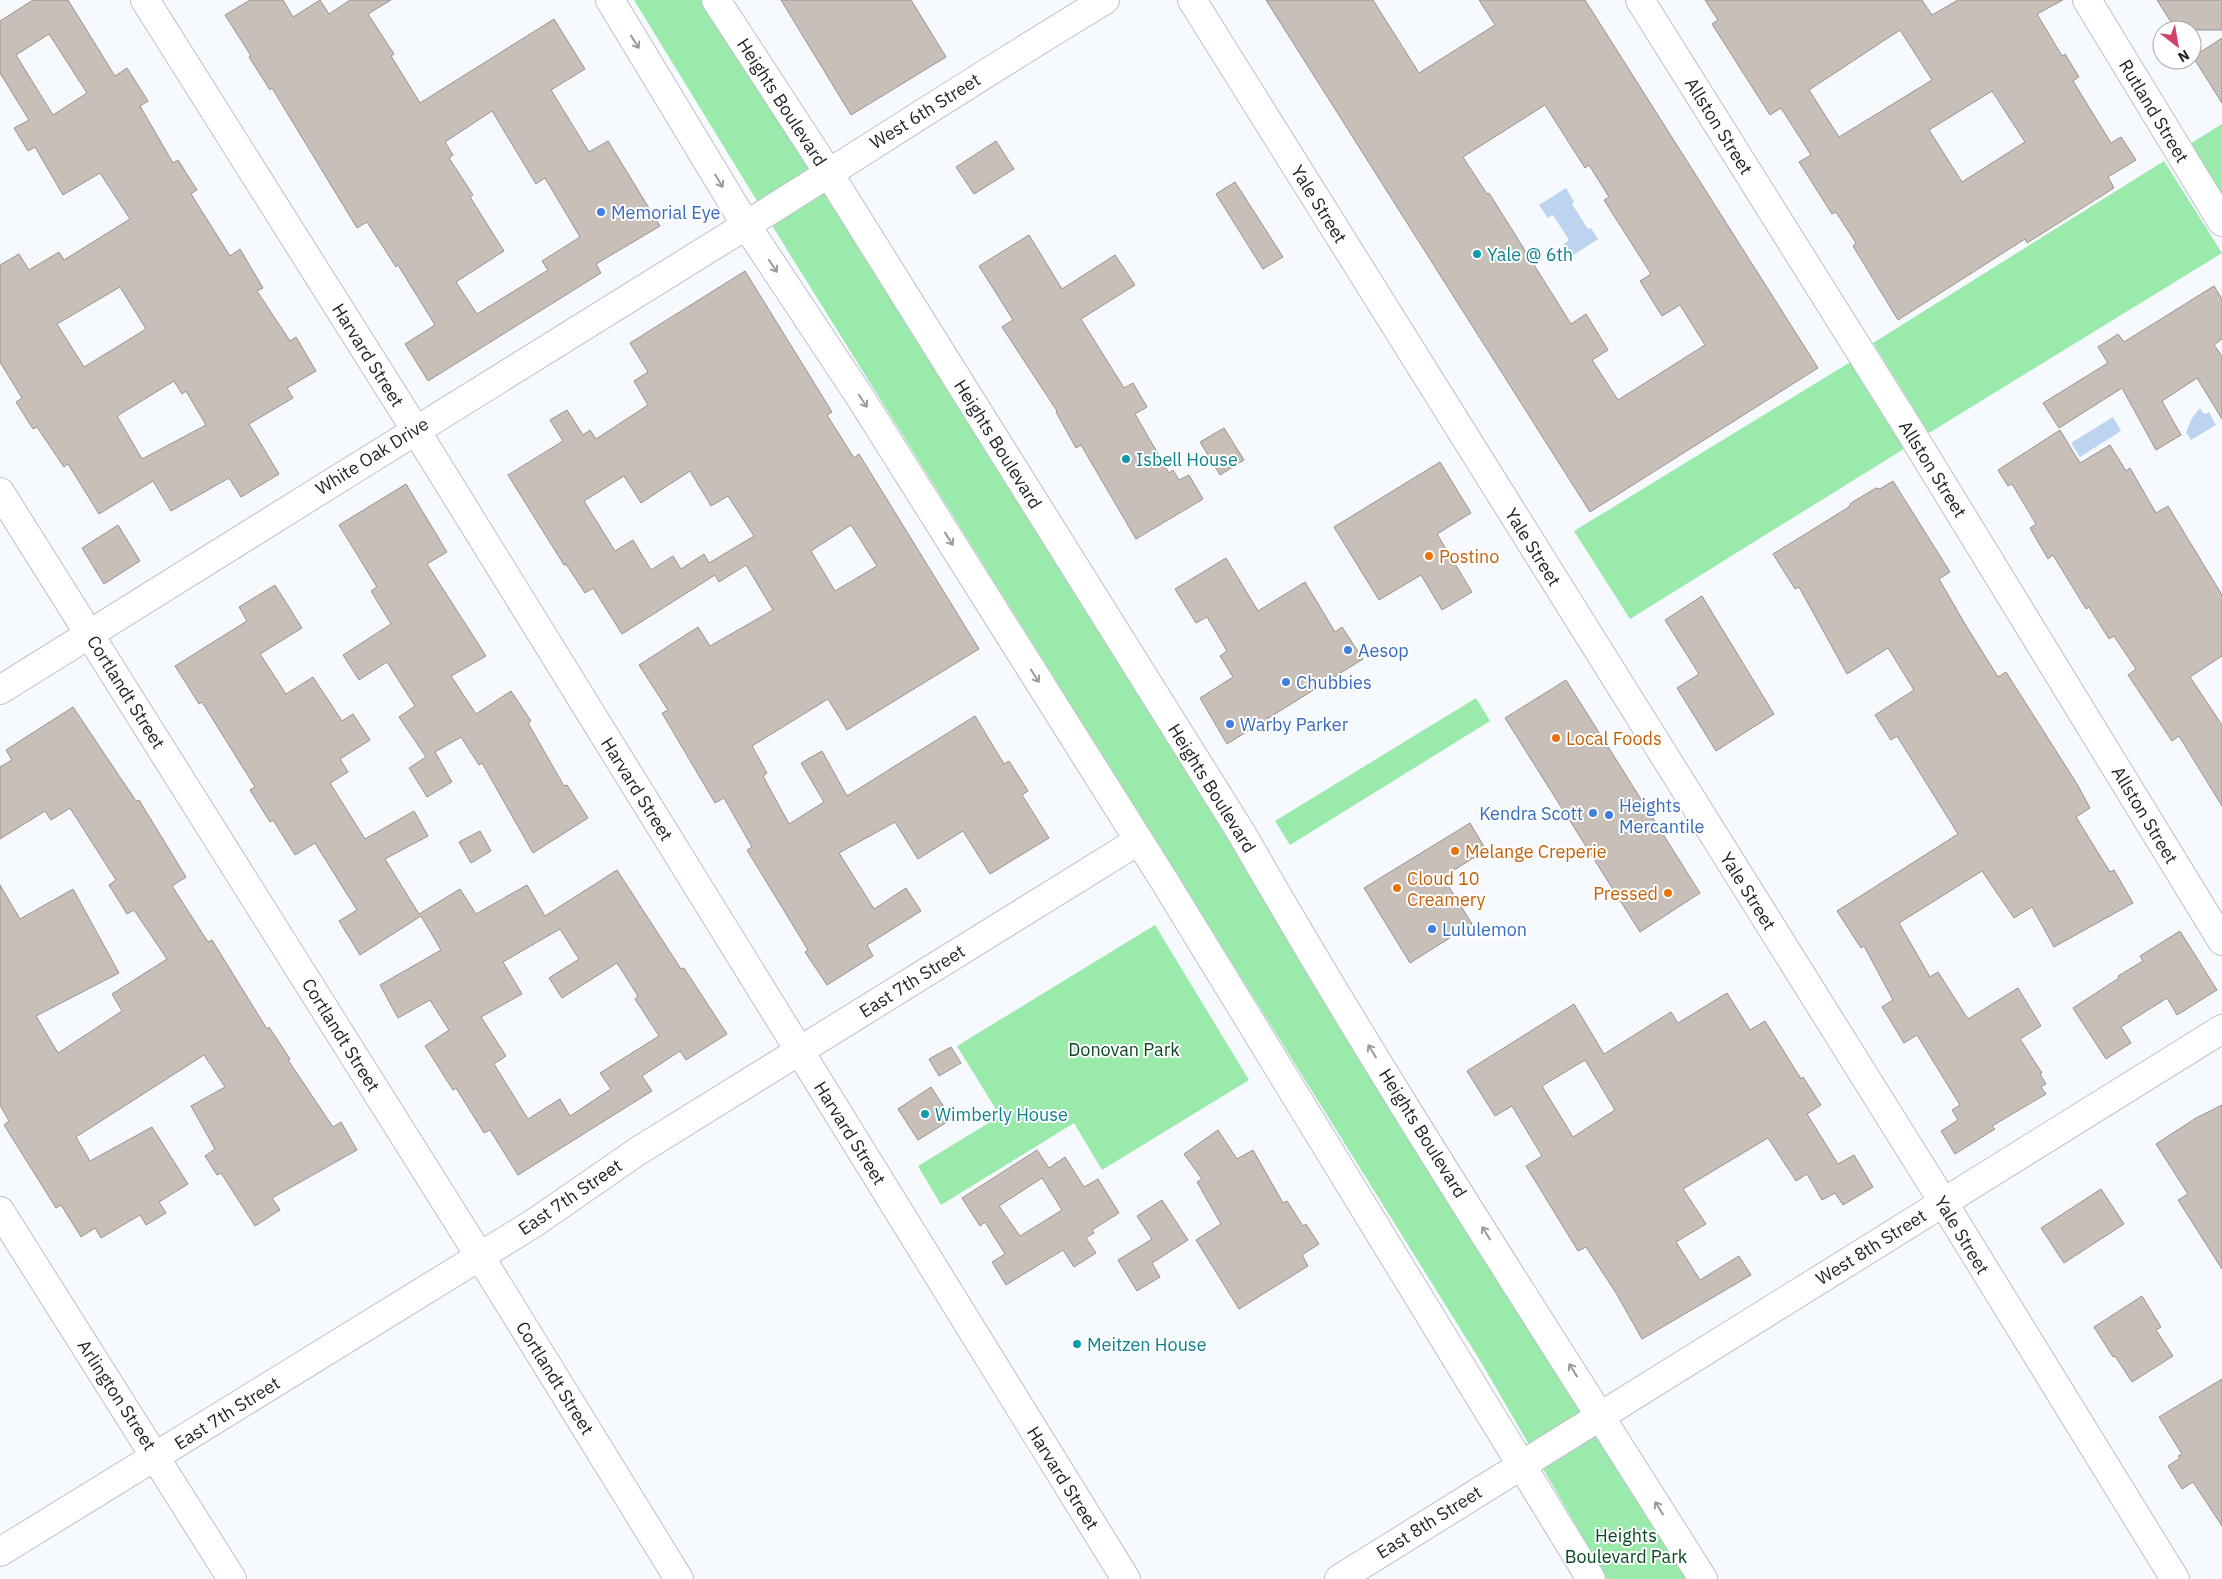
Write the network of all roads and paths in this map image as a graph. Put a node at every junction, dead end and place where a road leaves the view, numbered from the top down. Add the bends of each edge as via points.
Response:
1 (146, 0) edge
2 (610, 0) edge
3 (716, 0) edge
4 (1106, 0) edge
5 (1192, 0) edge
6 (1640, 0) edge
7 (2086, 0) edge
8 (828, 172) junction
9 (2222, 222) edge
10 (746, 225) junction
11 (415, 429) junction
12 (0, 492) edge
13 (90, 634) junction
14 (0, 690) edge
15 (1138, 841) junction
16 (2222, 941) edge
17 (2222, 1029) edge
18 (799, 1051) junction
19 (1943, 1203) junction
20 (0, 1211) edge
21 (480, 1256) junction
22 (1601, 1415) junction
23 (156, 1457) junction
24 (1520, 1466) junction
25 (0, 1552) edge
26 (232, 1579) edge
27 (679, 1579) edge
28 (1126, 1579) edge
29 (1339, 1579) edge
30 (1591, 1579) edge
31 (1703, 1579) edge
32 (2175, 1579) edge

1 - 11 street, Harvard Street
2 -> 10 street
3 - 8 street, Heights Boulevard
4 - 8 street, West 6th Street
5 - 19 street, Yale Street
6 - 16 street, Allston Street via 1905,422
7 - 9 street, Rutland Street
8 - 10 street, West 6th Street
22 -> 8 street, Heights Boulevard via 1430,1146 1242,834
10 - 11 street, White Oak Drive
10 -> 15 street via 874,420
11 - 13 street, White Oak Drive
11 - 18 street, Harvard Street
12 - 13 street, Cortlandt Street
13 - 14 street, White Oak Drive
13 - 21 street, Cortlandt Street
15 - 18 street, East 7th Street
15 - 24 street
17 - 19 street, West 8th Street
18 - 21 street, East 7th Street via 638,1151
18 - 28 street, Harvard Street
19 - 22 street, West 8th Street
19 - 32 street, Yale Street
20 - 23 street, Arlington Street
21 - 23 street, East 7th Street
21 - 27 street, Cortlandt Street
22 - 24 street, West 8th Street
31 -> 22 street, Heights Boulevard
23 - 25 street, East 7th Street
23 - 26 street, Arlington Street
24 - 29 street, East 8th Street
24 - 30 street

